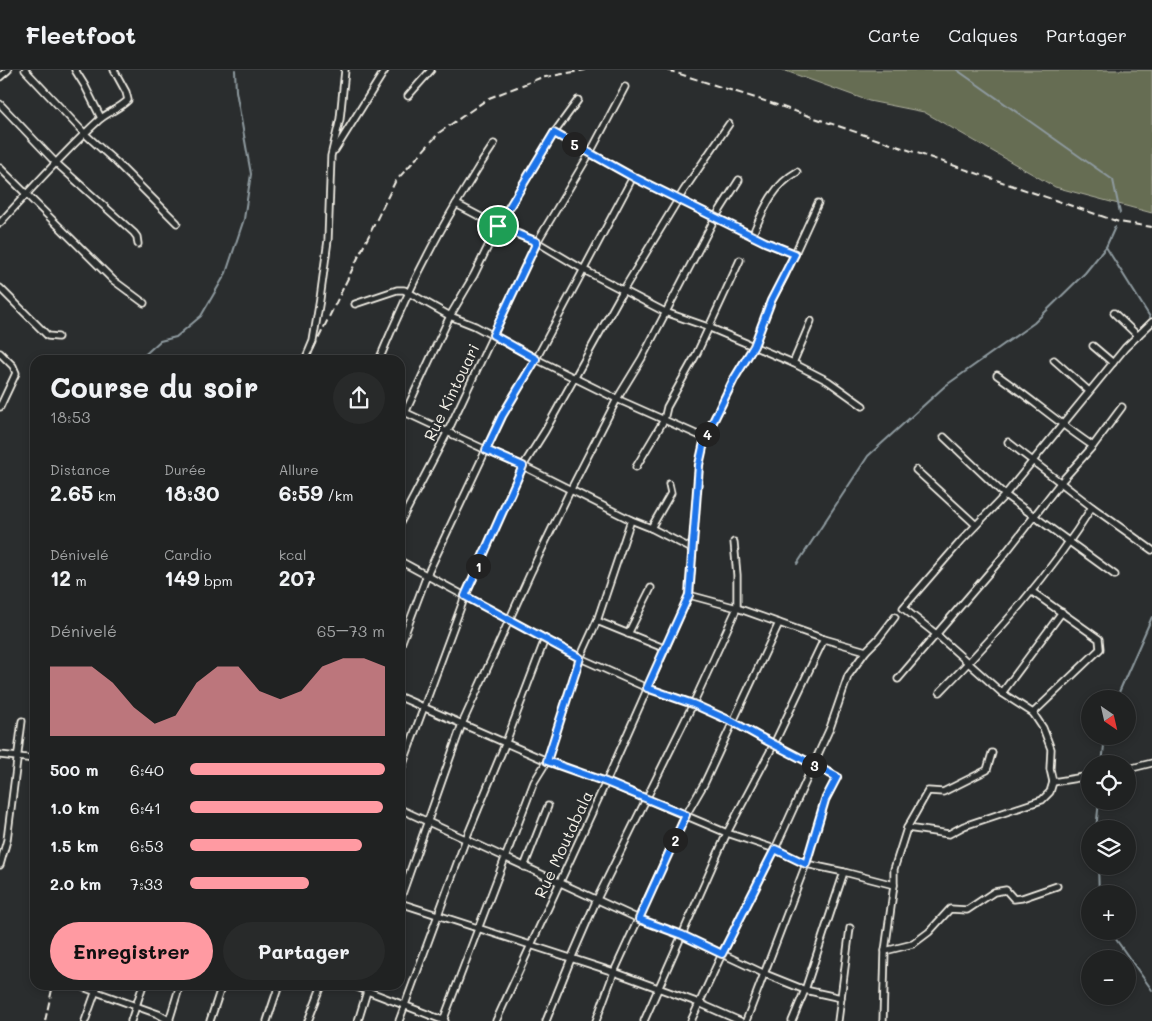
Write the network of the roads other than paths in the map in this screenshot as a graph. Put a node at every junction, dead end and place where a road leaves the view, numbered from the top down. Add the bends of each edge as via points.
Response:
1 (8, 70) edge
2 (25, 70) edge
3 (75, 70) edge
4 (114, 70) edge
5 (346, 70) edge
6 (385, 70) edge
7 (431, 70) edge
8 (0, 77) edge
9 (625, 87) dead end
10 (408, 96) dead end
11 (578, 100) dead end
12 (0, 104) edge
13 (101, 118) junction
14 (730, 124) dead end
15 (554, 133) junction
16 (84, 134) junction
17 (494, 144) dead end
18 (590, 153) junction
19 (331, 156) junction
20 (55, 162) junction
21 (0, 168) edge
22 (797, 172) dead end
23 (633, 177) junction
24 (739, 180) dead end
25 (26, 195) junction
26 (679, 200) junction
27 (818, 203) dead end
28 (456, 204) junction
29 (716, 218) junction
30 (0, 223) edge
31 (177, 223) dead end
32 (498, 226) junction
33 (752, 236) junction
34 (537, 242) junction
35 (138, 244) dead end
36 (795, 254) junction
37 (740, 260) dead end
38 (584, 270) junction
39 (0, 288) edge
40 (624, 289) junction
41 (410, 293) junction
42 (144, 303) dead end
43 (355, 304) dead end
44 (665, 312) junction
45 (1114, 313) dead end
46 (450, 316) junction
47 (811, 321) dead end
48 (1152, 322) edge
49 (708, 327) junction
50 (493, 335) junction
51 (1138, 336) junction
52 (58, 337) dead end
53 (754, 346) junction
54 (1093, 346) dead end
55 (0, 353) edge
56 (307, 355) edge
57 (381, 355) edge
58 (536, 359) junction
59 (1054, 360) dead end
60 (793, 363) junction
61 (1113, 363) junction
62 (997, 375) dead end
63 (575, 378) junction
64 (1089, 391) junction
65 (617, 399) junction
66 (405, 405) edge
67 (0, 406) edge
68 (863, 406) dead end
69 (1122, 407) dead end
70 (405, 412) edge
71 (664, 420) junction
72 (1062, 425) junction
73 (447, 433) junction
74 (944, 436) dead end
75 (705, 438) junction
76 (1008, 442) dead end
77 (1093, 446) junction
78 (486, 450) junction
79 (1033, 461) junction
80 (523, 466) junction
81 (636, 467) dead end
82 (916, 470) dead end
83 (1060, 483) junction
84 (669, 484) dead end
85 (571, 489) junction
86 (1005, 495) junction
87 (1092, 507) junction
88 (405, 513) edge
89 (1034, 516) junction
90 (631, 520) junction
91 (976, 524) junction
92 (651, 528) junction
93 (734, 542) dead end
94 (1070, 543) junction
95 (692, 550) junction
96 (1152, 550) edge
97 (405, 564) edge
98 (427, 575) junction
99 (1115, 575) dead end
100 (650, 588) dead end
101 (1031, 591) junction
102 (689, 595) junction
103 (465, 596) junction
104 (737, 608) junction
105 (1062, 612) junction
106 (895, 617) dead end
107 (509, 619) junction
108 (597, 621) junction
109 (779, 623) junction
110 (405, 634) edge
111 (628, 634) junction
112 (936, 634) junction
113 (545, 639) junction
114 (824, 639) junction
115 (666, 649) junction
116 (866, 651) junction
117 (580, 658) junction
118 (969, 663) junction
119 (898, 679) dead end
120 (647, 688) junction
121 (940, 692) dead end
122 (1002, 693) junction
123 (405, 699) edge
124 (693, 704) junction
125 (425, 708) junction
126 (1033, 713) junction
127 (22, 721) dead end
128 (733, 722) junction
129 (462, 724) junction
130 (506, 742) junction
131 (774, 744) junction
132 (992, 753) dead end
133 (0, 755) edge
134 (18, 756) junction
135 (30, 758) edge
136 (405, 759) edge
137 (547, 761) junction
138 (1152, 763) edge
139 (814, 765) junction
140 (1136, 766) edge
141 (1081, 777) edge
142 (606, 782) junction
143 (1053, 782) junction
144 (646, 799) junction
145 (548, 806) dead end
146 (405, 811) edge
147 (686, 815) junction
148 (427, 821) junction
149 (907, 828) junction
150 (727, 833) junction
151 (466, 839) junction
152 (3, 840) edge
153 (775, 849) junction
154 (505, 858) junction
155 (806, 864) junction
156 (0, 865) edge
157 (524, 867) junction
158 (844, 872) junction
159 (560, 883) junction
160 (894, 885) junction
161 (1057, 886) dead end
162 (405, 887) edge
163 (597, 900) junction
164 (405, 904) edge
165 (439, 915) junction
166 (639, 919) junction
167 (479, 928) junction
168 (850, 928) dead end
169 (682, 935) junction
170 (531, 946) junction
171 (885, 951) junction
172 (722, 954) junction
173 (570, 958) junction
174 (614, 972) junction
175 (765, 974) junction
176 (658, 988) junction
177 (91, 990) edge
178 (141, 990) edge
179 (178, 990) edge
180 (220, 990) edge
181 (277, 990) edge
182 (320, 990) edge
183 (367, 990) edge
184 (372, 990) edge
185 (805, 990) junction
186 (96, 992) junction
187 (841, 998) junction
188 (699, 1003) junction
189 (404, 1006) junction
190 (136, 1007) junction
191 (85, 1021) edge
192 (131, 1021) edge
193 (169, 1021) edge
194 (210, 1021) edge
195 (267, 1021) edge
196 (308, 1021) edge
197 (358, 1021) edge
198 (399, 1021) edge
199 (444, 1021) edge
200 (496, 1021) edge
201 (546, 1021) edge
202 (596, 1021) edge
203 (644, 1021) edge
204 (691, 1021) edge
205 (740, 1021) edge
206 (746, 1021) edge
207 (792, 1021) edge
208 (838, 1021) edge
209 (883, 1021) edge

1 - 8 street
2 - 16 street
3 - 13 street
4 - 13 street via 128,100
5 - 19 street via 340,119
6 - 19 street
7 - 10 street
9 - 18 street, Rue Kintouari
11 - 15 street
12 - 20 street
13 - 16 street
14 - 26 street
15 - 18 street
15 - 32 street
16 - 20 street
16 - 31 street
17 - 28 street
18 - 23 street
18 - 34 street, Rue Kintouari
19 - 56 street via 326,250 313,341
20 - 25 street
20 - 35 street via 134,233
21 - 25 street
22 - 33 street via 776,189
23 - 26 street
23 - 38 street
24 - 29 street
25 - 30 street
25 - 42 street via 113,280
26 - 29 street
26 - 40 street
27 - 36 street, Rue Moutabala
28 - 32 street
28 - 41 street
29 - 33 street
29 - 44 street
32 - 34 street
32 - 46 street
33 - 36 street
34 - 38 street
34 - 50 street, Rue Kintouari
36 - 53 street, Rue Moutabala via 771,301
37 - 49 street
38 - 40 street
38 - 58 street
39 - 52 street via 48,336
40 - 44 street
40 - 63 street
41 - 43 street via 401,289
41 - 46 street
41 - 57 street
44 - 49 street
44 - 65 street
45 - 51 street
46 - 50 street
46 - 66 street
47 - 60 street
48 - 51 street
49 - 53 street
49 - 71 street via 666,407
50 - 58 street
50 - 73 street, Rue Kintouari
51 - 61 street
53 - 60 street
53 - 75 street, Rue Moutabala
54 - 61 street
55 - 67 street via 16,373
58 - 63 street
58 - 78 street
59 - 64 street
60 - 68 street via 828,381
61 - 64 street
62 - 72 street
63 - 65 street
63 - 80 street
64 - 72 street
65 - 71 street
65 - 85 street
69 - 77 street
70 - 73 street
71 - 75 street
71 - 81 street
72 - 77 street
72 - 79 street
73 - 78 street
73 - 88 street, Rue Kintouari
74 - 86 street
75 - 95 street, Rue Moutabala via 699,465
76 - 79 street
77 - 83 street
78 - 80 street
78 - 98 street
79 - 83 street
79 - 86 street
80 - 85 street
80 - 103 street
82 - 91 street
83 - 87 street
83 - 89 street
84 - 92 street via 671,493
85 - 90 street
85 - 107 street
86 - 89 street
86 - 91 street
87 - 94 street
87 - 96 street
89 - 94 street
89 - 112 street
90 - 92 street
90 - 108 street
91 - 112 street via 903,608
92 - 95 street
93 - 104 street
94 - 99 street
94 - 101 street
95 - 102 street, Rue Moutabala
97 - 98 street
98 - 103 street
98 - 110 street
100 - 111 street
101 - 105 street
101 - 118 street
102 - 104 street
102 - 115 street, Rue Moutabala
103 - 107 street
103 - 125 street
104 - 109 street
104 - 124 street
105 - 122 street
105 - 126 street via 1099,639 1100,649
106 - 116 street
107 - 113 street
107 - 129 street
108 - 111 street
108 - 117 street
109 - 114 street
109 - 128 street
111 - 115 street
112 - 118 street
112 - 119 street
113 - 117 street
113 - 130 street
114 - 116 street
114 - 131 street
115 - 120 street, Rue Moutabala
116 - 139 street via 848,676
117 - 120 street
117 - 137 street
118 - 121 street
118 - 122 street
120 - 124 street
120 - 142 street, Rue Moutabala
122 - 126 street
123 - 125 street
124 - 128 street
124 - 144 street
125 - 129 street
125 - 136 street
126 - 143 street via 1049,743
127 - 134 street
128 - 131 street
128 - 147 street
129 - 130 street
129 - 148 street
130 - 137 street
130 - 151 street
131 - 139 street
131 - 150 street
132 - 149 street via 987,770 944,792 928,791
133 - 134 street
134 - 135 street
134 - 152 street
137 - 142 street
137 - 154 street via 534,782
138 - 140 street
139 - 153 street
139 - 155 street via 837,777 825,800
141 - 143 street
142 - 144 street
142 - 159 street, Rue Moutabala
143 - 149 street via 1050,792 1042,800 964,826 955,832
144 - 147 street
144 - 163 street
145 - 157 street
146 - 148 street
147 - 150 street
147 - 166 street
148 - 151 street
148 - 162 street
149 - 160 street via 894,869
150 - 153 street
150 - 169 street
151 - 154 street
151 - 165 street
152 - 156 street
153 - 155 street
153 - 172 street
154 - 157 street
154 - 167 street
155 - 158 street
155 - 175 street
157 - 159 street
158 - 160 street
158 - 185 street
159 - 163 street
159 - 170 street, Rue Moutabala
160 - 171 street
161 - 171 street via 1014,899 1006,890 994,892 967,910 950,909 929,932 912,944
163 - 166 street
163 - 173 street
164 - 165 street
165 - 167 street
165 - 189 street
166 - 169 street
166 - 174 street
167 - 170 street
167 - 199 street
168 - 187 street
169 - 172 street
169 - 176 street
170 - 173 street
170 - 200 street, Rue Moutabala
171 - 209 street
172 - 175 street
172 - 188 street
173 - 174 street
173 - 201 street
174 - 176 street
174 - 202 street
175 - 185 street
175 - 206 street
176 - 188 street
176 - 203 street
177 - 186 street
178 - 190 street
179 - 193 street
180 - 194 street
181 - 195 street
182 - 196 street
183 - 197 street
184 - 189 street
185 - 187 street
185 - 207 street
186 - 190 street
186 - 191 street
187 - 208 street
188 - 204 street
188 - 205 street
189 - 198 street
189 - 199 street
190 - 192 street
190 - 193 street

